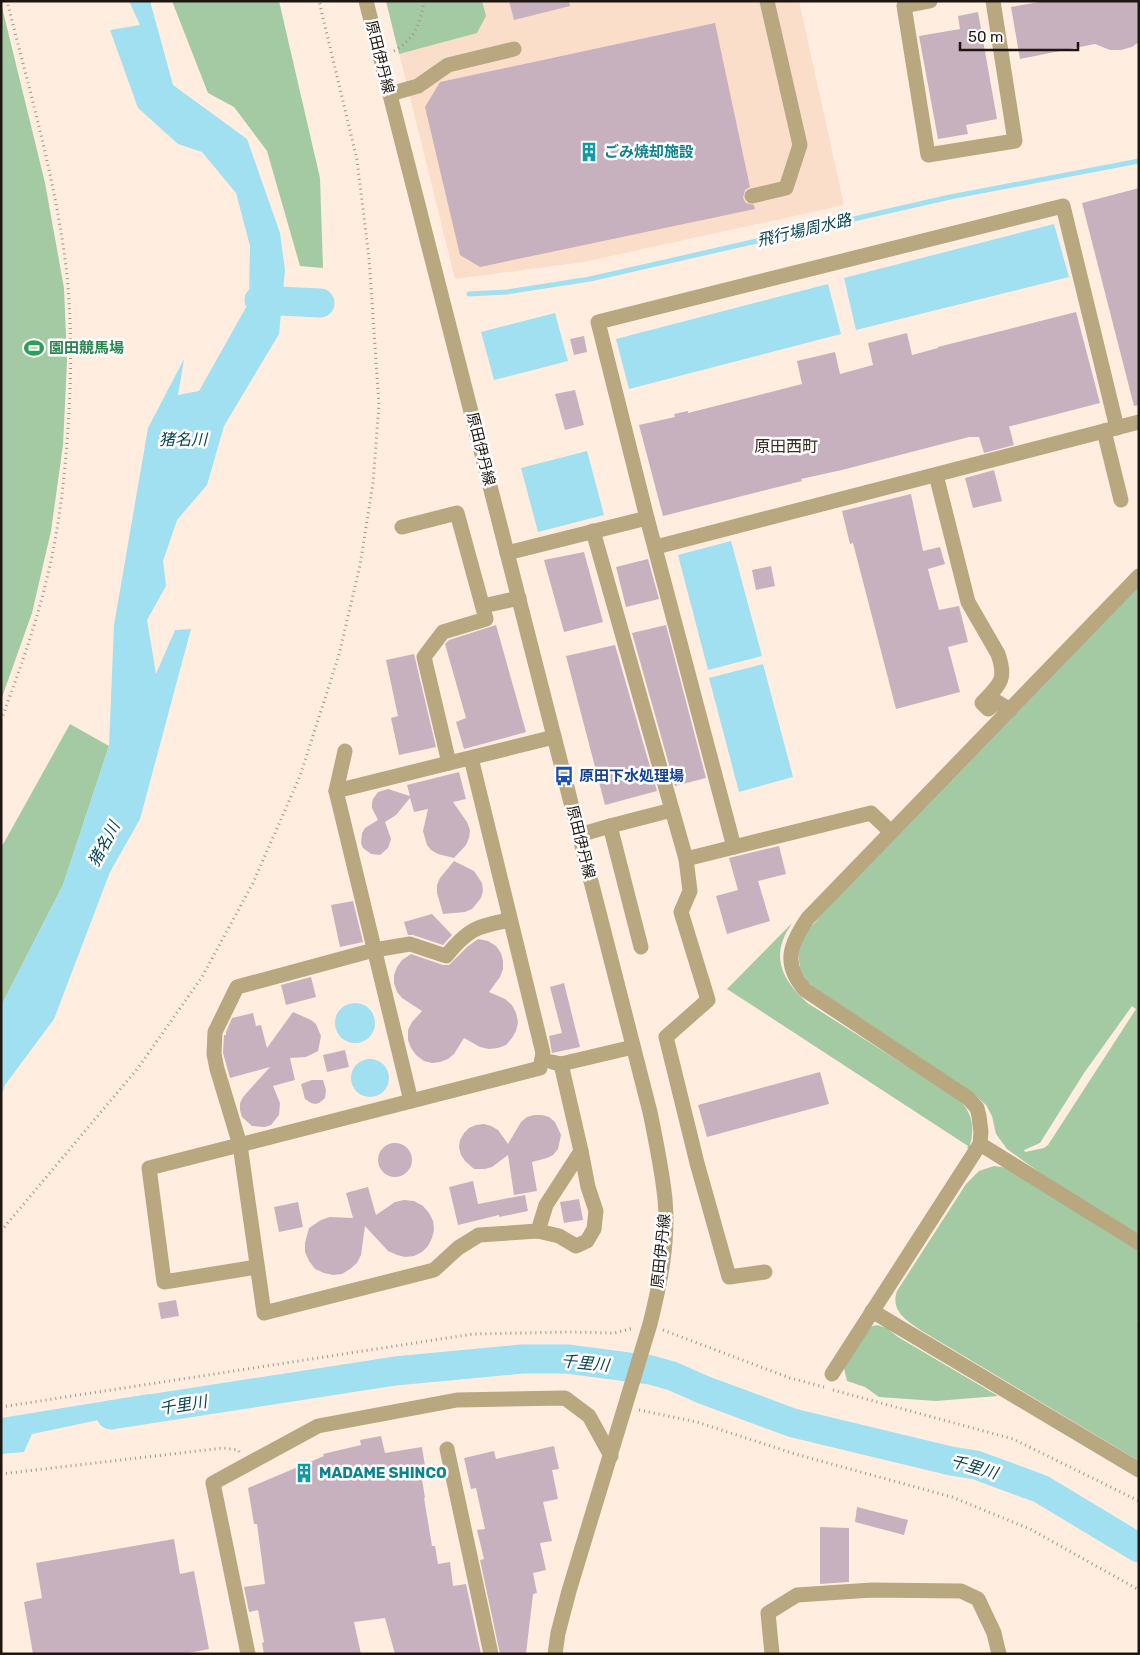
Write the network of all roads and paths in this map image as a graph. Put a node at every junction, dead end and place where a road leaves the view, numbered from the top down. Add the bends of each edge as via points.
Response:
1 (7, 1) edge
2 (319, 1) edge
3 (366, 1) edge
4 (424, 1) edge
5 (767, 1) edge
6 (930, 1) edge
7 (993, 1) edge
8 (514, 49) dead end
9 (391, 52) dead end
10 (390, 94) junction
11 (752, 196) dead end
12 (1139, 422) edge
13 (1111, 429) junction
14 (936, 475) junction
15 (1121, 500) dead end
16 (647, 518) junction
17 (402, 527) dead end
18 (593, 531) junction
19 (656, 547) junction
20 (507, 553) junction
21 (1139, 576) edge
22 (519, 598) junction
23 (483, 606) junction
24 (1010, 710) junction
25 (1, 720) edge
26 (554, 737) junction
27 (345, 751) dead end
28 (471, 758) junction
29 (449, 763) junction
30 (336, 791) junction
31 (672, 810) junction
32 (610, 826) junction
33 (891, 832) junction
34 (579, 835) junction
35 (734, 847) junction
36 (686, 859) junction
37 (510, 920) junction
38 (642, 947) dead end
39 (374, 950) junction
40 (633, 1047) junction
41 (542, 1058) junction
42 (560, 1064) junction
43 (411, 1101) junction
44 (980, 1144) junction
45 (240, 1145) junction
46 (581, 1151) junction
47 (1, 1231) edge
48 (538, 1231) junction
49 (1139, 1243) edge
50 (257, 1267) junction
51 (764, 1272) dead end
52 (872, 1312) junction
53 (648, 1331) junction
54 (832, 1374) dead end
55 (626, 1402) junction
56 (1, 1406) edge
57 (447, 1449) dead end
58 (611, 1456) junction
59 (246, 1465) junction
60 (1139, 1470) edge
61 (1, 1474) edge
62 (1139, 1501) edge
63 (1139, 1590) edge
64 (248, 1654) edge
65 (491, 1654) edge
66 (554, 1654) edge
67 (772, 1654) edge
68 (999, 1654) edge

1 - 25 path via 54,188 66,268 71,348 68,437 58,523 44,590
2 - 47 path via 357,160 369,258 379,406 373,483 360,565 339,655 300,776 253,883 202,977 138,1068
3 - 10 street, 原田伊丹線
4 - 9 path via 414,34
5 - 11 street via 800,145 786,188
6 - 7 street via 904,6 928,154 1015,141
8 - 10 street via 448,65 418,86
10 - 20 street, 原田伊丹線
12 - 13 street
13 - 14 street
13 - 15 street
13 - 16 street via 1063,206 598,322
14 - 19 street
14 - 24 street via 968,602 1001,662 1003,673 1000,683 982,702 988,709 997,702
16 - 18 street
16 - 19 street
17 - 23 street via 457,513
18 - 20 street
18 - 31 street
19 - 35 street
20 - 22 street, 原田伊丹線
21 - 24 street
22 - 23 street
22 - 26 street, 原田伊丹線
23 - 29 street via 486,619 443,632 424,657
24 - 33 street
26 - 28 street
26 - 34 street, 原田伊丹線
27 - 30 street
28 - 29 street
28 - 37 street
29 - 30 street
30 - 39 street
31 - 32 street
31 - 36 street
32 - 34 street
32 - 38 street
33 - 35 street via 871,813
33 - 44 street via 808,918 791,948 792,972 805,990 968,1098 977,1108
34 - 40 street, 原田伊丹線
35 - 36 street
36 - 51 street via 690,891 681,912 708,1000 666,1037 729,1277
37 - 39 street via 472,930 446,956 410,944
37 - 41 street
39 - 43 street
39 - 45 street via 237,987 215,1032 214,1054
40 - 42 street
40 - 53 street, 原田伊丹線 via 650,1112 666,1201 665,1247
41 - 42 street
41 - 43 street via 540,1068
42 - 46 street
43 - 45 street
44 - 49 street
44 - 52 street
45 - 50 street
45 - 50 street via 149,1168 164,1282
46 - 48 street via 546,1205
46 - 48 street via 596,1211 594,1230 587,1241 576,1246 559,1236
48 - 50 street via 479,1235 458,1248 434,1270 264,1313
52 - 54 street
52 - 60 street
53 - 55 street, 原田伊丹線
53 - 56 path via 472,1334
53 - 62 path via 790,1378 1013,1439
55 - 58 street, 原田伊丹線
55 - 63 path via 795,1454 952,1496 1030,1529
57 - 65 street
58 - 59 street via 589,1416 565,1398 458,1400 318,1426
58 - 66 street, 原田伊丹線 via 569,1591
59 - 61 path via 238,1450 223,1448
59 - 64 street via 213,1483
67 - 68 street via 768,1612 797,1595 872,1590 961,1591 978,1598 994,1633

